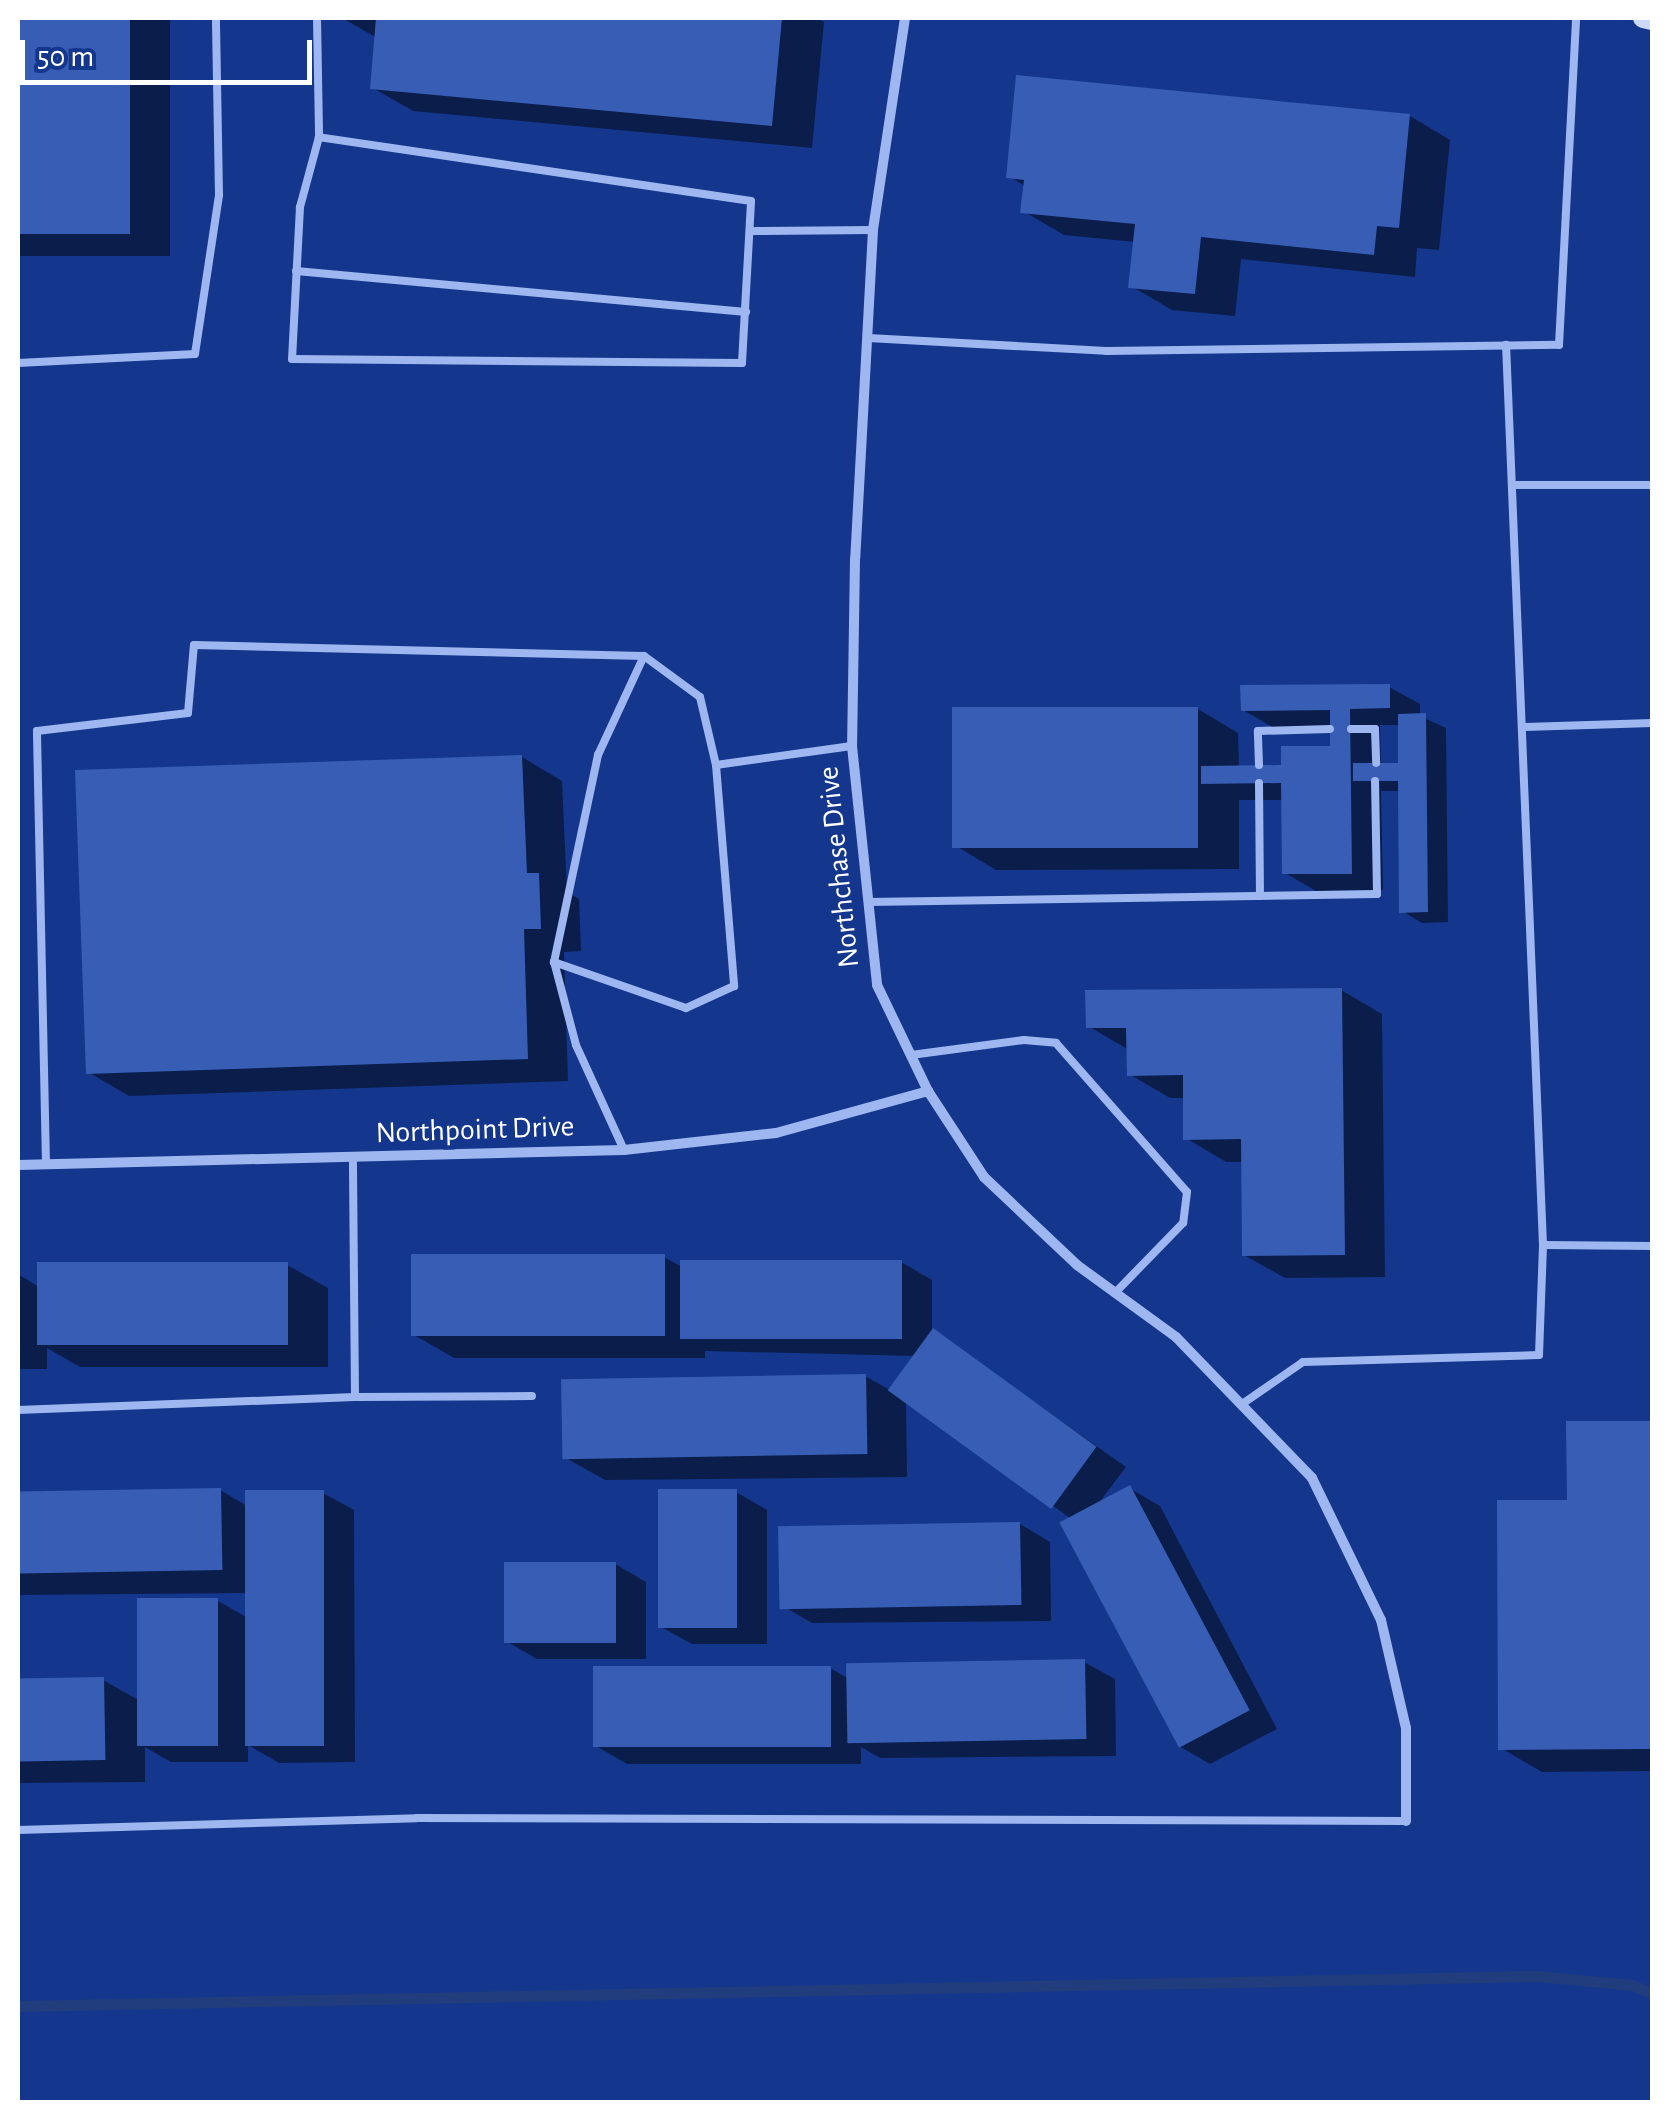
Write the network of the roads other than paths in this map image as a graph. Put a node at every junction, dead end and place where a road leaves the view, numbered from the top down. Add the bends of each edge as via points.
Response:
1 (216, 18) edge
2 (317, 18) edge
3 (905, 18) edge
4 (1576, 18) edge
5 (1644, 18) edge
6 (1652, 20) edge
7 (319, 137) junction
8 (873, 230) junction
9 (753, 232) junction
10 (296, 271) junction
11 (746, 312) junction
12 (868, 338) junction
13 (1506, 346) junction
14 (18, 364) edge
15 (1513, 485) junction
16 (1652, 485) edge
17 (644, 656) junction
18 (1652, 722) edge
19 (1526, 728) junction
20 (1330, 729) dead end
21 (1350, 729) dead end
22 (852, 746) junction
23 (1376, 763) dead end
24 (716, 765) junction
25 (1259, 765) dead end
26 (1376, 780) dead end
27 (1259, 783) dead end
28 (1260, 896) junction
29 (868, 902) junction
30 (554, 962) junction
31 (911, 1055) junction
32 (928, 1091) junction
33 (624, 1150) junction
34 (352, 1160) junction
35 (46, 1164) junction
36 (18, 1165) edge
37 (1543, 1245) junction
38 (1652, 1246) edge
39 (1116, 1293) junction
40 (532, 1396) dead end
41 (355, 1397) junction
42 (1244, 1402) junction
43 (18, 1410) edge
44 (1406, 1821) joint
45 (18, 1830) edge

1 - 14 lane via 219,194 195,354
2 - 7 lane
3 - 8 street, Northchase Drive
4 - 13 lane via 1559,345
5 - 6 main road
7 - 9 lane via 750,201
7 - 10 lane via 300,207
8 - 9 lane
8 - 12 street, Northchase Drive
9 - 11 lane
10 - 11 lane
10 - 11 lane via 292,359 742,363
12 - 13 lane via 1106,351
12 - 22 street, Northchase Drive
13 - 15 lane
15 - 16 lane
15 - 19 lane
17 - 24 lane via 700,697
17 - 30 lane via 598,754
17 - 35 lane via 194,644 188,713 37,731
18 - 19 lane
19 - 37 lane
20 - 25 lane via 1258,731
21 - 23 lane via 1376,729
22 - 24 lane
22 - 29 street, Northchase Drive
24 - 30 lane via 734,986 686,1008
26 - 28 lane via 1377,894
27 - 28 lane
28 - 29 lane
29 - 31 street, Northchase Drive via 877,985
30 - 33 lane via 576,1045
31 - 32 street, Northchase Drive
31 - 39 lane via 1024,1040 1056,1043 1186,1192 1182,1223
32 - 33 street, Northpoint Drive via 776,1133
32 - 39 street, Northchase Drive via 984,1177 1076,1266
33 - 34 street, Northpoint Drive
34 - 35 street, Northpoint Drive
34 - 41 lane
35 - 36 street, Northpoint Drive
37 - 38 lane
37 - 42 lane via 1539,1356 1303,1362
39 - 42 street, Northchase Drive via 1176,1337
40 - 41 lane
41 - 43 lane
42 - 44 street, Northchase Drive via 1312,1478 1381,1620 1406,1728
44 - 45 lane via 417,1818

